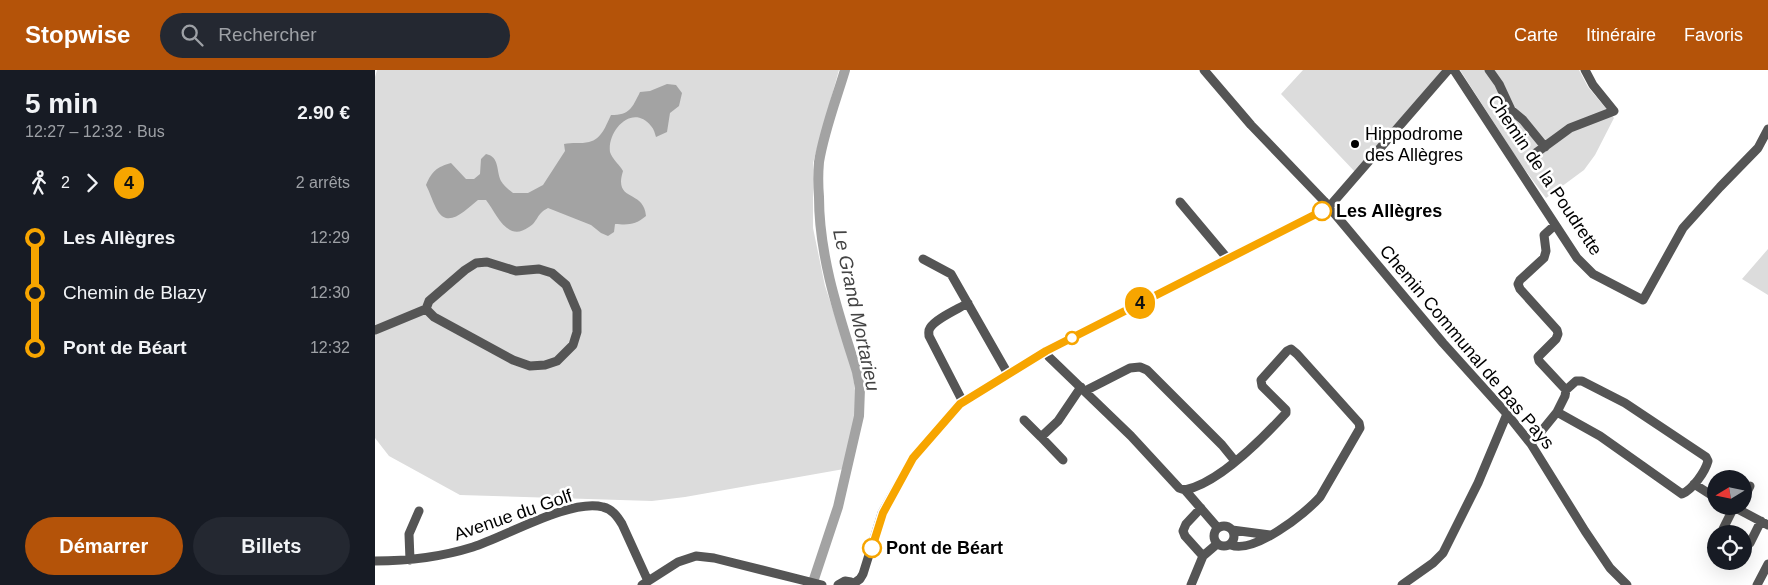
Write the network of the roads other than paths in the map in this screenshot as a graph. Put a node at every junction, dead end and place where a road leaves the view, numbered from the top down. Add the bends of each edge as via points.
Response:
1 (1204, 70) edge
2 (1448, 70) edge
3 (1454, 70) edge
4 (1489, 70) edge
5 (1585, 70) edge
6 (1768, 129) edge
7 (1545, 147) junction
8 (1529, 158) dead end
9 (1180, 202) dead end
10 (1329, 207) junction
11 (1555, 225) junction
12 (923, 258) dead end
13 (1227, 258) junction
14 (968, 303) junction
15 (426, 309) junction
16 (375, 330) edge
17 (1046, 351) junction
18 (1008, 374) junction
19 (1083, 389) junction
20 (1566, 390) junction
21 (963, 402) junction
22 (1557, 412) junction
23 (1507, 414) junction
24 (1024, 420) dead end
25 (1041, 437) junction
26 (1531, 444) junction
27 (1063, 460) dead end
28 (1235, 461) junction
29 (1694, 484) junction
30 (1182, 489) junction
31 (1707, 492) edge
32 (1201, 508) junction
33 (419, 511) dead end
34 (1750, 515) edge
35 (1765, 523) edge
36 (1217, 527) junction
37 (1232, 530) junction
38 (1271, 535) junction
39 (1752, 541) edge
40 (1217, 544) junction
41 (1231, 545) junction
42 (1203, 556) junction
43 (410, 560) junction
44 (375, 561) edge
45 (1768, 564) edge
46 (645, 583) edge
47 (815, 584) edge
48 (838, 585) edge
49 (853, 585) edge
50 (1191, 585) edge
51 (1402, 585) edge
52 (1627, 585) edge
53 (1757, 585) edge

1 - 10 street, Chemin Communal de Bas Pays
2 - 10 street
3 - 11 street, Chemin de la Poudrette
4 - 7 street via 1511,110
5 - 7 street via 1614,111 1570,128
6 - 11 street, Chemin de la Poudrette via 1758,148 1683,228 1643,300 1593,274 1577,258
7 - 8 street
9 - 13 street
10 - 13 street
10 - 23 street, Chemin Communal de Bas Pays
11 - 20 street via 1544,236 1544,258 1518,284 1557,330 1556,339 1538,357
12 - 14 street via 951,274
13 - 17 street
14 - 18 street
14 - 21 street via 946,315 929,331
15 - 15 street via 434,317 530,366 557,360 573,345 577,332 577,311 566,285 552,273 539,269 516,271 487,262 476,263 429,301
15 - 16 street
17 - 18 street
17 - 19 street
18 - 21 street
19 - 25 street via 1058,422
19 - 28 street via 1130,368 1147,370
19 - 30 street
20 - 22 street
20 - 29 street via 1576,381 1582,381 1625,403 1706,456 1707,466
21 - 49 street via 913,458 883,513 863,574
22 - 26 street
22 - 29 street via 1600,436 1682,494
23 - 26 street, Chemin Communal de Bas Pays
23 - 51 street via 1478,483 1443,553
24 - 25 street
25 - 27 street
26 - 52 street, Chemin Communal de Bas Pays via 1606,562
28 - 30 street via 1192,489
28 - 38 street via 1259,442 1286,413 1262,386 1261,380 1291,349 1359,423 1360,428 1320,497
29 - 31 street
30 - 32 street
32 - 36 street
32 - 42 street via 1183,531
33 - 43 street via 409,534
34 - 35 street
35 - 39 street
36 - 37 street
36 - 40 street via 1213,536
37 - 38 street
37 - 41 street via 1235,536
38 - 41 street via 1251,544
40 - 41 street
40 - 42 street
42 - 50 street
43 - 44 street, Avenue du Golf
43 - 46 street, Avenue du Golf via 473,547 569,509 601,506 619,519
45 - 53 street
46 - 47 street via 678,562 696,556
48 - 49 street via 845,581

